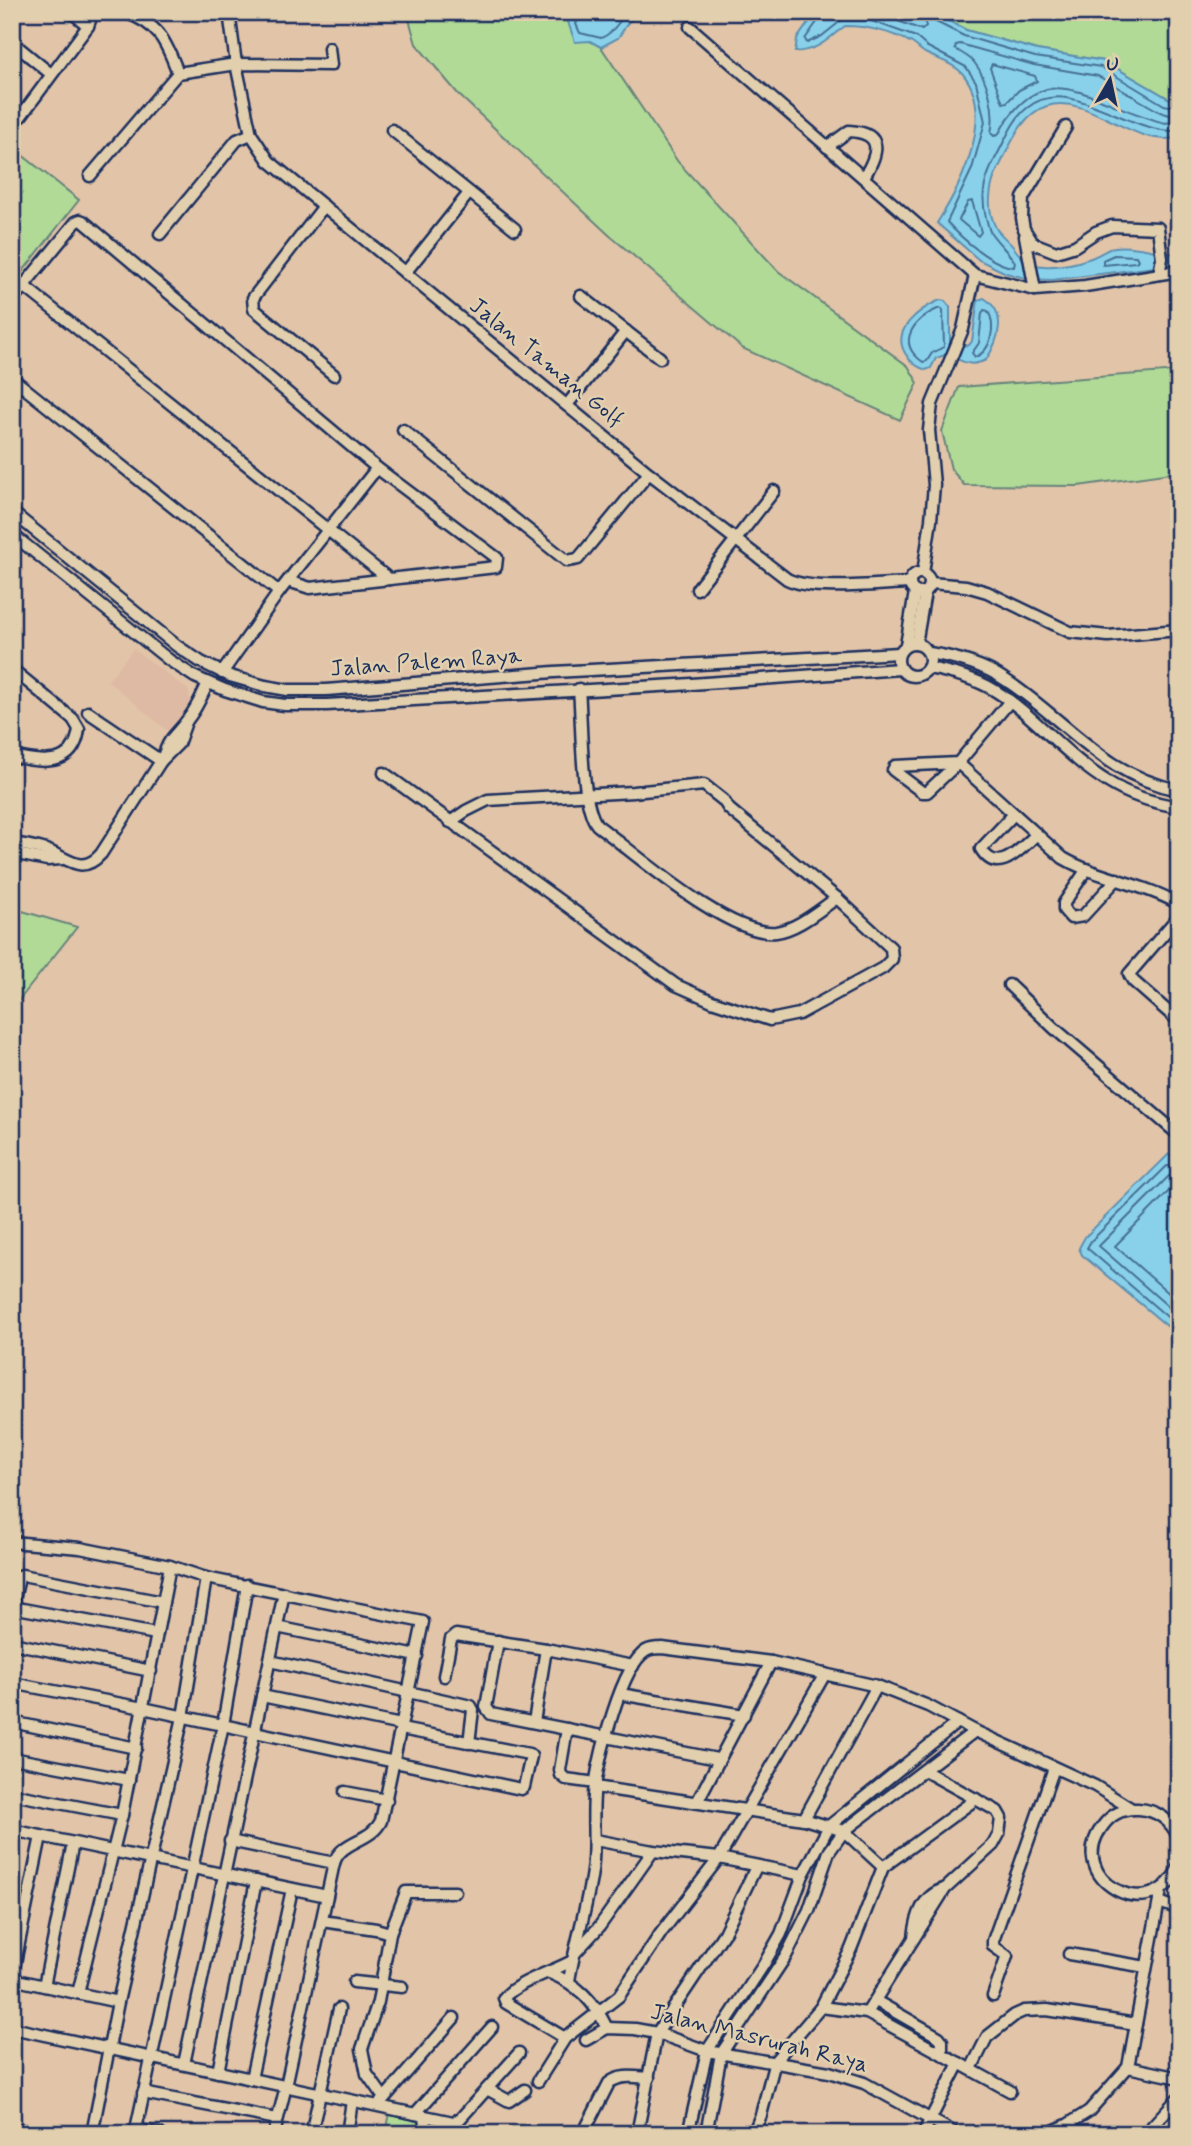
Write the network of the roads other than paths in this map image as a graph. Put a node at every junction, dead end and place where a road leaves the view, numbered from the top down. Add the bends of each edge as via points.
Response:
1 (72, 12) edge
2 (93, 12) edge
3 (122, 12) edge
4 (229, 12) edge
5 (107, 13) edge
6 (88, 26) junction
7 (690, 27) dead end
8 (12, 42) edge
9 (330, 48) dead end
10 (236, 64) junction
11 (178, 73) junction
12 (51, 74) junction
13 (12, 118) edge
14 (1066, 127) dead end
15 (392, 130) dead end
16 (251, 134) junction
17 (827, 147) junction
18 (90, 176) dead end
19 (864, 177) junction
20 (469, 193) junction
21 (324, 206) junction
22 (515, 229) dead end
23 (1024, 229) junction
24 (160, 234) dead end
25 (1160, 271) junction
26 (1179, 271) edge
27 (405, 272) junction
28 (975, 275) junction
29 (24, 286) junction
30 (1034, 286) junction
31 (581, 296) dead end
32 (12, 300) edge
33 (626, 331) junction
34 (660, 358) dead end
35 (334, 375) dead end
36 (12, 378) edge
37 (567, 405) junction
38 (403, 430) dead end
39 (377, 468) junction
40 (649, 472) junction
41 (774, 491) dead end
42 (12, 512) edge
43 (328, 531) junction
44 (12, 534) edge
45 (736, 539) junction
46 (923, 573) junction
47 (389, 579) junction
48 (288, 581) junction
49 (920, 588) junction
50 (697, 589) dead end
51 (279, 592) junction
52 (1179, 630) edge
53 (907, 647) junction
54 (929, 653) junction
55 (928, 668) junction
56 (12, 669) edge
57 (900, 669) junction
58 (222, 673) junction
59 (208, 683) junction
60 (579, 689) junction
61 (1010, 701) junction
62 (88, 712) dead end
63 (12, 756) edge
64 (161, 761) junction
65 (958, 762) junction
66 (384, 773) dead end
67 (1179, 790) edge
68 (586, 794) junction
69 (1179, 807) edge
70 (1014, 814) junction
71 (450, 822) junction
72 (1037, 834) junction
73 (12, 843) edge
74 (12, 853) edge
75 (62, 859) junction
76 (1087, 869) junction
77 (1117, 879) junction
78 (837, 898) junction
79 (1179, 904) edge
80 (1179, 916) edge
81 (1009, 985) dead end
82 (1179, 1017) edge
83 (1179, 1135) edge
84 (12, 1542) edge
85 (170, 1566) junction
86 (206, 1578) junction
87 (247, 1585) junction
88 (284, 1593) junction
89 (163, 1602) junction
90 (12, 1607) edge
91 (277, 1627) junction
92 (156, 1634) junction
93 (498, 1641) junction
94 (12, 1643) edge
95 (547, 1649) junction
96 (417, 1656) junction
97 (271, 1661) junction
98 (771, 1662) junction
99 (633, 1666) junction
100 (150, 1671) junction
101 (825, 1674) junction
102 (444, 1676) dead end
103 (12, 1683) edge
104 (877, 1685) junction
105 (409, 1691) junction
106 (620, 1694) junction
107 (262, 1696) junction
108 (143, 1707) junction
109 (744, 1715) junction
110 (183, 1717) junction
111 (12, 1722) edge
112 (534, 1722) junction
113 (958, 1722) junction
114 (223, 1725) junction
115 (401, 1727) junction
116 (567, 1729) junction
117 (975, 1731) junction
118 (255, 1732) junction
119 (606, 1738) junction
120 (469, 1743) junction
121 (135, 1748) junction
122 (12, 1758) edge
123 (718, 1759) junction
124 (395, 1763) junction
125 (1054, 1768) junction
126 (925, 1771) junction
127 (129, 1780) junction
128 (595, 1785) junction
129 (345, 1792) dead end
130 (12, 1794) edge
131 (1110, 1797) junction
132 (976, 1799) junction
133 (387, 1800) junction
134 (697, 1802) junction
135 (1132, 1809) junction
136 (747, 1812) junction
137 (122, 1815) junction
138 (804, 1819) junction
139 (1106, 1821) junction
140 (829, 1826) junction
141 (12, 1830) edge
142 (844, 1830) junction
143 (1178, 1834) edge
144 (41, 1836) junction
145 (596, 1840) junction
146 (230, 1841) junction
147 (73, 1843) junction
148 (653, 1851) junction
149 (114, 1852) junction
150 (152, 1858) junction
151 (719, 1858) junction
152 (334, 1863) junction
153 (756, 1867) junction
154 (883, 1867) junction
155 (1179, 1867) edge
156 (192, 1868) junction
157 (223, 1874) junction
158 (803, 1875) junction
159 (256, 1881) junction
160 (292, 1889) junction
161 (1161, 1890) junction
162 (455, 1892) dead end
163 (327, 1896) junction
164 (1159, 1902) junction
165 (1179, 1909) edge
166 (322, 1921) junction
167 (390, 1933) junction
168 (1069, 1954) dead end
169 (573, 1957) junction
170 (1146, 1967) junction
171 (550, 1973) junction
172 (12, 1978) edge
173 (569, 1981) junction
174 (354, 1982) dead end
175 (381, 1985) junction
176 (44, 1986) junction
177 (402, 1987) dead end
178 (78, 1993) junction
179 (993, 1996) dead end
180 (876, 2001) junction
181 (118, 2002) junction
182 (821, 2007) junction
183 (339, 2009) dead end
184 (599, 2011) junction
185 (867, 2014) junction
186 (454, 2018) dead end
187 (1136, 2024) junction
188 (492, 2026) dead end
189 (12, 2028) edge
190 (607, 2028) junction
191 (657, 2033) junction
192 (565, 2038) junction
193 (586, 2040) dead end
194 (109, 2048) junction
195 (707, 2051) junction
196 (519, 2053) dead end
197 (721, 2054) junction
198 (942, 2054) junction
199 (150, 2058) junction
200 (775, 2061) junction
201 (959, 2063) junction
202 (184, 2064) junction
203 (1128, 2067) junction
204 (971, 2069) junction
205 (218, 2072) junction
206 (649, 2078) junction
207 (1179, 2078) edge
208 (251, 2079) junction
209 (538, 2081) dead end
210 (286, 2087) junction
211 (487, 2089) junction
212 (524, 2090) dead end
213 (1010, 2091) dead end
214 (143, 2093) junction
215 (320, 2095) junction
216 (1179, 2097) edge
217 (352, 2101) junction
218 (380, 2102) junction
219 (420, 2115) junction
220 (930, 2118) junction
221 (277, 2119) junction
222 (12, 2128) edge
223 (586, 2128) dead end
224 (136, 2131) edge
225 (40, 2134) edge
226 (92, 2134) edge
227 (160, 2134) edge
228 (274, 2134) edge
229 (311, 2134) edge
230 (347, 2134) edge
231 (426, 2134) edge
232 (637, 2134) edge
233 (688, 2134) edge
234 (706, 2134) edge
235 (753, 2134) edge
236 (923, 2134) edge
237 (957, 2134) edge
238 (1046, 2134) edge
239 (1145, 2134) edge

1 - 6 street
2 - 6 street
3 - 5 street
3 - 11 street via 143,19 157,31
4 - 10 street, Jalan Taman Golf
6 - 12 street
7 - 17 street
8 - 12 street
9 - 10 street via 331,65
10 - 11 street
10 - 16 street, Jalan Taman Golf
11 - 18 street
12 - 13 street via 21,116
14 - 23 street via 1023,198
15 - 20 street
16 - 21 street, Jalan Taman Golf via 269,161
16 - 24 street via 237,140
17 - 19 street
17 - 19 street via 849,131 869,135 877,150
19 - 28 street
20 - 22 street
20 - 27 street
21 - 27 street, Jalan Taman Golf
21 - 35 street via 252,303
23 - 25 street via 1033,243 1056,252 1112,226 1158,228
23 - 30 street
25 - 26 street
25 - 30 street via 1085,286
27 - 37 street, Jalan Taman Golf
28 - 30 street
28 - 46 street via 963,329 932,404 929,430 934,485
29 - 32 street
29 - 39 street via 76,222 83,221
29 - 43 street
31 - 33 street
33 - 34 street
33 - 37 street
36 - 51 street
37 - 40 street, Jalan Taman Golf
38 - 40 street via 567,561 578,559
39 - 43 street
39 - 47 street via 498,562 496,567
40 - 45 street, Jalan Taman Golf
41 - 45 street
42 - 58 street, Jalan Palem Raya via 177,646
43 - 47 street
43 - 48 street
44 - 59 street, Jalan Palem Raya via 169,660
45 - 49 street, Jalan Taman Golf via 793,582
45 - 50 street
46 - 49 street via 928,577
46 - 49 street via 913,575
47 - 48 street via 310,588
48 - 51 street
49 - 52 street, Jalan Taman Golf via 966,586 987,592 1070,632 1108,636
49 - 53 street
51 - 58 street
53 - 54 street
53 - 57 street via 897,658
53 - 58 street, Jalan Palem Raya via 326,690 265,687
54 - 55 street
54 - 67 street via 1002,677 1118,768
55 - 57 street via 914,676
55 - 61 street via 964,676
56 - 63 street via 79,729 75,743 58,760
57 - 60 street, Jalan Palem Raya
59 - 60 street, Jalan Palem Raya via 285,705
59 - 64 street via 197,706 169,740
60 - 68 street
61 - 65 street
61 - 69 street via 1108,782 1131,795
62 - 64 street
64 - 75 street via 94,862 83,865
65 - 65 street via 927,792 893,770 895,766
65 - 70 street
66 - 71 street
68 - 71 street via 488,800
68 - 78 street via 704,785
68 - 78 street via 597,825 736,924 779,931
70 - 72 street
70 - 72 street via 981,849 991,860 1010,857
71 - 78 street via 676,985 770,1020 799,1014 892,959 891,948
72 - 76 street via 1063,858
73 - 75 street via 50,851
74 - 75 street
76 - 77 street
76 - 77 street via 1064,902 1063,910 1071,918 1083,916
77 - 79 street
80 - 82 street via 1129,974
81 - 83 street
84 - 85 street via 80,1548
85 - 86 street
85 - 89 street
86 - 87 street
86 - 110 street
87 - 88 street
87 - 114 street
88 - 91 street
88 - 96 street via 422,1620
89 - 90 street via 22,1575
89 - 92 street
90 - 92 street
91 - 96 street
91 - 97 street
92 - 100 street
93 - 95 street
93 - 102 street via 455,1636
93 - 112 street via 487,1709
94 - 100 street
95 - 99 street
95 - 112 street
96 - 105 street
97 - 105 street
97 - 107 street
98 - 99 street via 653,1648
98 - 101 street
98 - 109 street
99 - 106 street
100 - 108 street
101 - 104 street
101 - 136 street
103 - 108 street
104 - 113 street
104 - 138 street
105 - 115 street
105 - 120 street via 473,1708
106 - 109 street
106 - 119 street
107 - 115 street
107 - 118 street
108 - 110 street
108 - 121 street
109 - 123 street
110 - 114 street
110 - 150 street
111 - 121 street
112 - 116 street
113 - 117 street
113 - 140 street
114 - 118 street
114 - 156 street
115 - 120 street
115 - 124 street
116 - 119 street
116 - 128 street via 560,1774
117 - 125 street
117 - 126 street
118 - 124 street
118 - 146 street
119 - 123 street
119 - 128 street
120 - 124 street via 530,1754 524,1788
121 - 127 street
122 - 127 street
123 - 134 street
124 - 133 street
125 - 131 street
125 - 179 street via 993,1941 1007,1956
126 - 132 street
126 - 142 street
127 - 137 street
128 - 134 street
128 - 145 street
129 - 133 street
130 - 137 street
131 - 135 street
131 - 139 street
132 - 154 street
132 - 180 street via 1000,1814 999,1834 945,1889 933,1894 919,1913 914,1941
133 - 152 street via 376,1830 339,1851
134 - 136 street
135 - 139 street
135 - 143 street via 1159,1814
136 - 138 street
136 - 151 street
137 - 149 street
138 - 140 street
139 - 161 street via 1093,1846 1103,1879 1133,1896
140 - 142 street
140 - 158 street
141 - 144 street
142 - 154 street
142 - 197 street via 829,1852 809,1910 786,1956
144 - 147 street
144 - 172 street
145 - 148 street
145 - 169 street
146 - 152 street
146 - 157 street
147 - 149 street
147 - 176 street
148 - 151 street
148 - 169 street
149 - 150 street
149 - 178 street
150 - 156 street
150 - 181 street
151 - 153 street
151 - 184 street via 619,1996
152 - 163 street
153 - 158 street
153 - 191 street via 724,1933
154 - 182 street via 851,1949
155 - 161 street
156 - 157 street
156 - 199 street
157 - 159 street
157 - 202 street
158 - 195 street via 781,1934
159 - 160 street
159 - 205 street
160 - 163 street
160 - 208 street
161 - 164 street
162 - 167 street via 406,1892
163 - 166 street
164 - 165 street
164 - 170 street
166 - 167 street
166 - 210 street
167 - 175 street
168 - 170 street
169 - 171 street
169 - 173 street
170 - 187 street
171 - 173 street
171 - 192 street via 506,1995 504,2001
172 - 176 street
173 - 184 street
174 - 175 street
175 - 177 street
175 - 218 street via 362,2049
176 - 178 street
178 - 181 street
180 - 185 street
180 - 198 street via 939,2037
181 - 194 street
182 - 185 street
182 - 200 street
183 - 215 street
184 - 190 street
184 - 192 street
185 - 198 street
186 - 218 street
187 - 203 street
187 - 204 street via 1047,2010 1024,2011 987,2037
188 - 219 street
189 - 194 street
190 - 191 street, Jalan Masrurah Raya
190 - 193 street
191 - 195 street, Jalan Masrurah Raya
191 - 206 street
192 - 209 street
194 - 199 street
194 - 226 street
195 - 197 street, Jalan Masrurah Raya
195 - 233 street
196 - 211 street
197 - 200 street, Jalan Masrurah Raya
197 - 234 street
198 - 201 street
199 - 202 street
199 - 214 street
200 - 220 street, Jalan Masrurah Raya via 845,2076
200 - 235 street
201 - 204 street
201 - 220 street
202 - 205 street
203 - 207 street
203 - 238 street via 1088,2111
204 - 213 street
205 - 208 street
206 - 223 street via 619,2077 609,2083
206 - 232 street
208 - 210 street
210 - 215 street
210 - 221 street
211 - 212 street via 509,2101
211 - 219 street via 458,2121
214 - 221 street
214 - 224 street
215 - 217 street
215 - 229 street
216 - 239 street
217 - 218 street
217 - 230 street
218 - 219 street
219 - 231 street
220 - 236 street
220 - 237 street, Jalan Masrurah Raya
221 - 228 street
222 - 225 street
224 - 227 street

